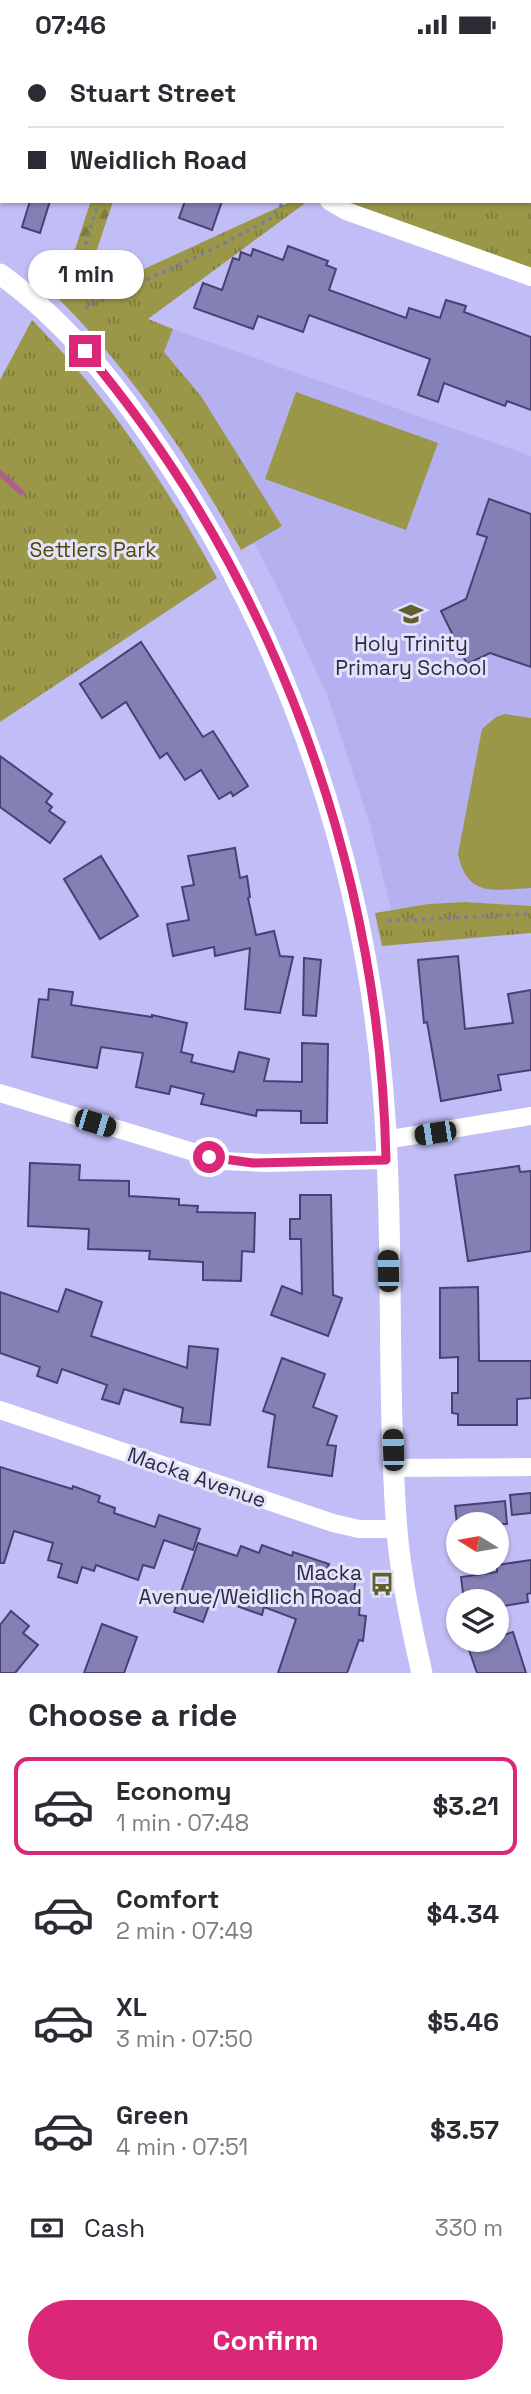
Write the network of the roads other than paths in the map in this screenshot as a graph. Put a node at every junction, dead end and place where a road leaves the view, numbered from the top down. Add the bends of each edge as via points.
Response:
1 (332, 203) edge
2 (0, 274) edge
3 (531, 277) edge
4 (0, 1093) edge
5 (531, 1116) edge
6 (385, 1150) junction
7 (0, 1411) edge
8 (531, 1467) edge
9 (394, 1468) junction
10 (397, 1529) junction
11 (422, 1673) edge

1 - 3 street
2 - 6 street via 57,321 139,419 210,530 275,657 318,771 352,885 376,1027
4 - 6 street via 223,1161 276,1163
5 - 6 street
6 - 9 street
7 - 10 street, Macka Avenue via 345,1527
8 - 9 street
9 - 10 street
10 - 11 street

